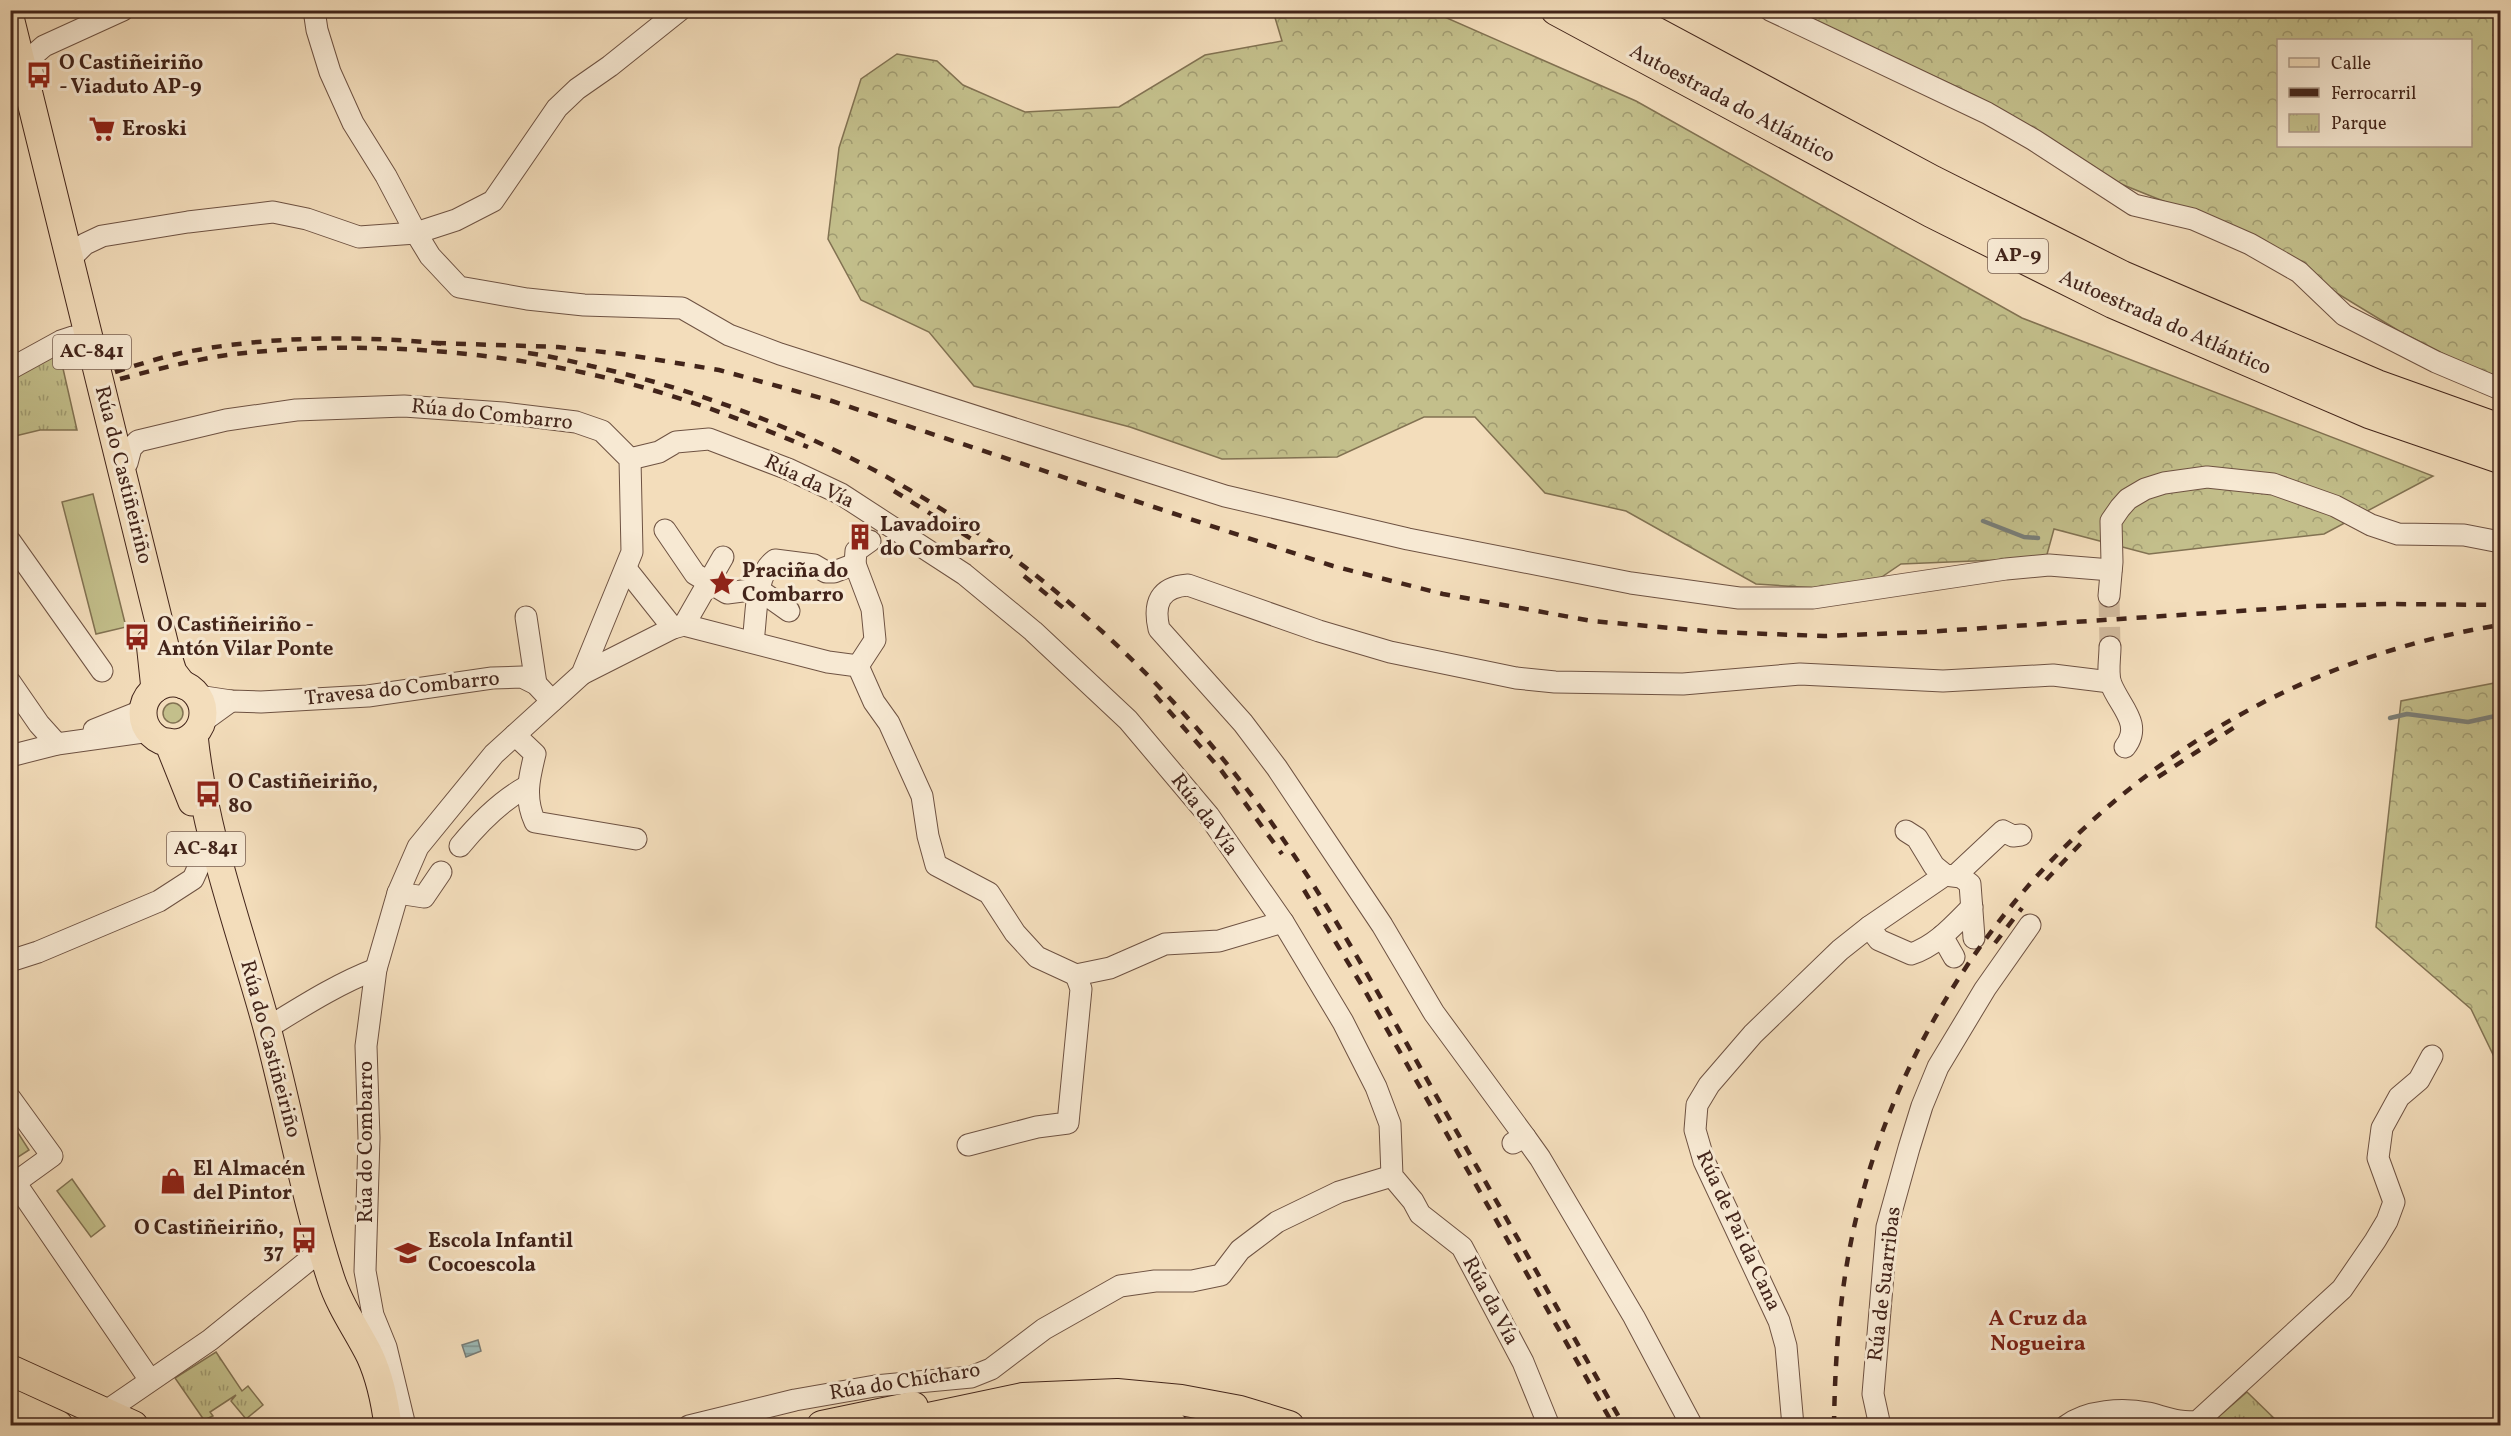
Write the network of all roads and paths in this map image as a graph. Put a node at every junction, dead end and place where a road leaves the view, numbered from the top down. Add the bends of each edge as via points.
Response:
1 (123, 10) edge
2 (314, 10) edge
3 (680, 10) edge
4 (1556, 10) edge
5 (1614, 10) edge
6 (1770, 10) edge
7 (14, 22) edge
8 (51, 43) junction
9 (20, 63) edge
10 (34, 118) junction
11 (69, 232) dead end
12 (416, 233) junction
13 (102, 236) junction
14 (75, 254) dead end
15 (73, 337) junction
16 (10, 369) edge
17 (2500, 389) edge
18 (115, 423) dead end
19 (2500, 429) edge
20 (138, 441) junction
21 (2500, 458) edge
22 (630, 459) junction
23 (127, 463) dead end
24 (665, 530) dead end
25 (10, 541) edge
26 (870, 541) dead end
27 (2500, 542) edge
28 (723, 557) dead end
29 (855, 564) junction
30 (2112, 566) junction
31 (627, 570) junction
32 (710, 581) junction
33 (758, 589) junction
34 (2109, 596) tunnel mouth
35 (789, 611) dead end
36 (526, 616) dead end
37 (678, 627) junction
38 (753, 641) junction
39 (2110, 647) tunnel mouth
40 (858, 666) junction
41 (102, 670) dead end
42 (582, 674) junction
43 (10, 682) edge
44 (2110, 682) junction
45 (536, 684) junction
46 (552, 701) junction
47 (194, 709) junction
48 (154, 718) junction
49 (515, 735) junction
50 (57, 744) junction
51 (2125, 747) dead end
52 (10, 756) edge
53 (526, 787) junction
54 (1906, 831) dead end
55 (2021, 835) dead end
56 (636, 839) dead end
57 (460, 846) dead end
58 (206, 850) junction
59 (441, 872) dead end
60 (1950, 875) junction
61 (193, 879) junction
62 (398, 893) junction
63 (218, 897) junction
64 (1972, 907) junction
65 (1283, 922) junction
66 (2030, 925) dead end
67 (1869, 927) junction
68 (1942, 936) junction
69 (1974, 938) dead end
70 (1954, 957) dead end
71 (234, 959) junction
72 (10, 961) edge
73 (376, 969) junction
74 (1076, 975) junction
75 (268, 1018) junction
76 (2432, 1056) dead end
77 (263, 1061) junction
78 (10, 1098) edge
79 (968, 1145) dead end
80 (1392, 1176) junction
81 (13, 1178) edge
82 (314, 1256) junction
83 (10, 1370) edge
84 (150, 1380) junction
85 (10, 1388) edge
86 (1023, 1398) junction
87 (10, 1404) edge
88 (99, 1419) edge
89 (10, 1421) edge
90 (19, 1425) edge
91 (58, 1425) edge
92 (133, 1425) edge
93 (377, 1425) edge
94 (388, 1425) edge
95 (405, 1425) edge
96 (689, 1425) edge
97 (822, 1425) edge
98 (891, 1425) edge
99 (1006, 1425) edge
100 (1172, 1425) edge
101 (1289, 1425) edge
102 (1549, 1425) edge
103 (1692, 1425) edge
104 (1793, 1425) edge
105 (1880, 1425) edge
106 (2066, 1425) edge

1 - 8 street
2 - 12 street via 330,72 353,123
3 - 12 street via 557,108 493,201 456,220
4 - 21 highway, Autoestrada do Atlántico / AP-9 via 1931,212 2113,303 2369,413
5 - 19 highway, Autoestrada do Atlántico / AP-9 via 2122,276 2377,385
6 - 17 street via 1987,113 2134,206 2193,219 2250,244 2299,273 2344,315 2436,362
7 - 8 street via 29,39
7 - 9 street
7 - 10 main road, Rúa do Castiñeiriño / AC-841
8 - 9 street
9 - 10 street via 39,106
9 - 15 main road, Rúa do Castiñeiriño / AC-841
10 - 47 main road, Rúa do Castiñeiriño / AC-841 via 168,660
11 - 13 street
12 - 13 street via 359,237 273,212
12 - 30 street via 430,256 459,287 584,305 682,308 729,335 780,354 1225,496 1420,542 1631,583 1739,598 1813,598 2049,565
13 - 14 street
15 - 16 street
15 - 48 main road, Rúa do Castiñeiriño / AC-841 via 139,585 153,663
18 - 20 street
20 - 22 street, Rúa do Combarro via 226,420 296,410 404,406 576,422 602,431
20 - 23 street via 130,448
22 - 31 street, Rúa do Combarro via 632,552
22 - 65 street, Rúa da Vía via 659,452 676,442 709,439 728,445 841,494 964,574 1033,631 1128,720 1209,816
24 - 32 street via 695,574
25 - 41 street
26 - 29 street via 856,551
27 - 30 street via 2464,535 2398,534 2273,484 2207,477 2164,483 2128,499 2111,521
28 - 32 street
29 - 33 street via 826,572 814,565 775,560 765,567
29 - 40 street via 872,609 875,640
30 - 34 street
31 - 37 street
31 - 42 street, Rúa do Combarro
32 - 33 street via 727,593
32 - 37 street
33 - 35 street
33 - 38 street
36 - 45 street
37 - 38 street
37 - 42 street
38 - 40 street via 828,662
39 - 44 street
40 - 74 street via 922,796 936,865 989,893 1037,957
42 - 46 street, Rúa do Combarro
43 - 50 street
44 - 51 street via 2132,723 2132,737
44 - 103 street via 2053,675 1943,681 1800,674 1683,684 1555,682 1516,678 1390,652 1188,585 1162,594 1156,615 1160,628 1277,768 1518,1140 1540,1158 1634,1317
45 - 46 street
45 - 47 street, Travesa do Combarro via 522,677 492,678 368,696 231,701
46 - 49 street, Rúa do Combarro
47 - 48 main road via 177,742
47 - 48 main road via 164,684
47 - 75 main road, Rúa do Castiñeiriño / AC-841 via 199,776 212,833
48 - 50 street
48 - 58 main road, Rúa do Castiñeiriño / AC-841 via 188,790
49 - 53 street via 535,754
49 - 62 street, Rúa do Combarro via 494,754 418,847
50 - 52 street
53 - 56 street via 535,822
53 - 57 street
54 - 60 street via 1917,838 1935,866
55 - 60 street, Rúa de Pai da Cana via 2003,831
58 - 61 street
58 - 63 main road, Rúa do Castiñeiriño / AC-841
59 - 62 street via 424,897
60 - 64 street via 1970,884
60 - 67 street, Rúa de Pai da Cana
61 - 63 street via 208,881
61 - 72 street via 159,901
62 - 73 street, Rúa do Combarro
63 - 71 main road, Rúa do Castiñeiriño / AC-841
64 - 68 street
64 - 69 street
65 - 74 street via 1220,941 1165,944 1110,968
65 - 80 street, Rúa da Vía via 1343,1022 1376,1087 1390,1124
66 - 105 street, Rúa de Suarribas via 1938,1067 1909,1148 1887,1227 1873,1394
67 - 68 street via 1879,940 1911,954
67 - 104 street, Rúa de Pai da Cana via 1753,1034 1709,1085 1695,1114 1695,1130 1704,1161 1779,1321 1786,1346
68 - 70 street
71 - 75 main road
71 - 77 main road, Rúa do Castiñeiriño / AC-841
73 - 75 street
73 - 95 street, Rúa do Combarro via 366,1046 369,1138 365,1271 373,1316 386,1347
74 - 79 street via 1081,989 1068,1123
75 - 77 main road
75 - 94 main road, Rúa do Castiñeiriño / AC-841 via 332,1280 371,1358 385,1400
76 - 106 street via 2419,1080 2399,1096 2382,1128 2378,1158 2394,1202 2387,1221 2342,1289 2198,1421 2187,1423 2118,1410
77 - 82 main road, Rúa do Castiñeiriño / AC-841
78 - 81 street via 52,1156
80 - 96 street, Rúa do Chícharo via 1339,1192 1277,1222 1240,1250 1221,1275 1120,1286 1044,1329 991,1369 971,1377 875,1386
80 - 102 street, Rúa da Vía via 1419,1197 1420,1214 1462,1247 1522,1362
81 - 84 street
82 - 84 street via 210,1340
82 - 93 main road, Rúa do Castiñeiriño / AC-841 via 327,1298 371,1390
83 - 88 highway
84 - 88 street
85 - 88 highway
86 - 97 highway via 899,1409
86 - 98 highway
86 - 101 highway via 1117,1395 1181,1401 1240,1411
87 - 91 highway
88 - 92 highway
89 - 90 highway
99 - 100 highway via 1118,1420

